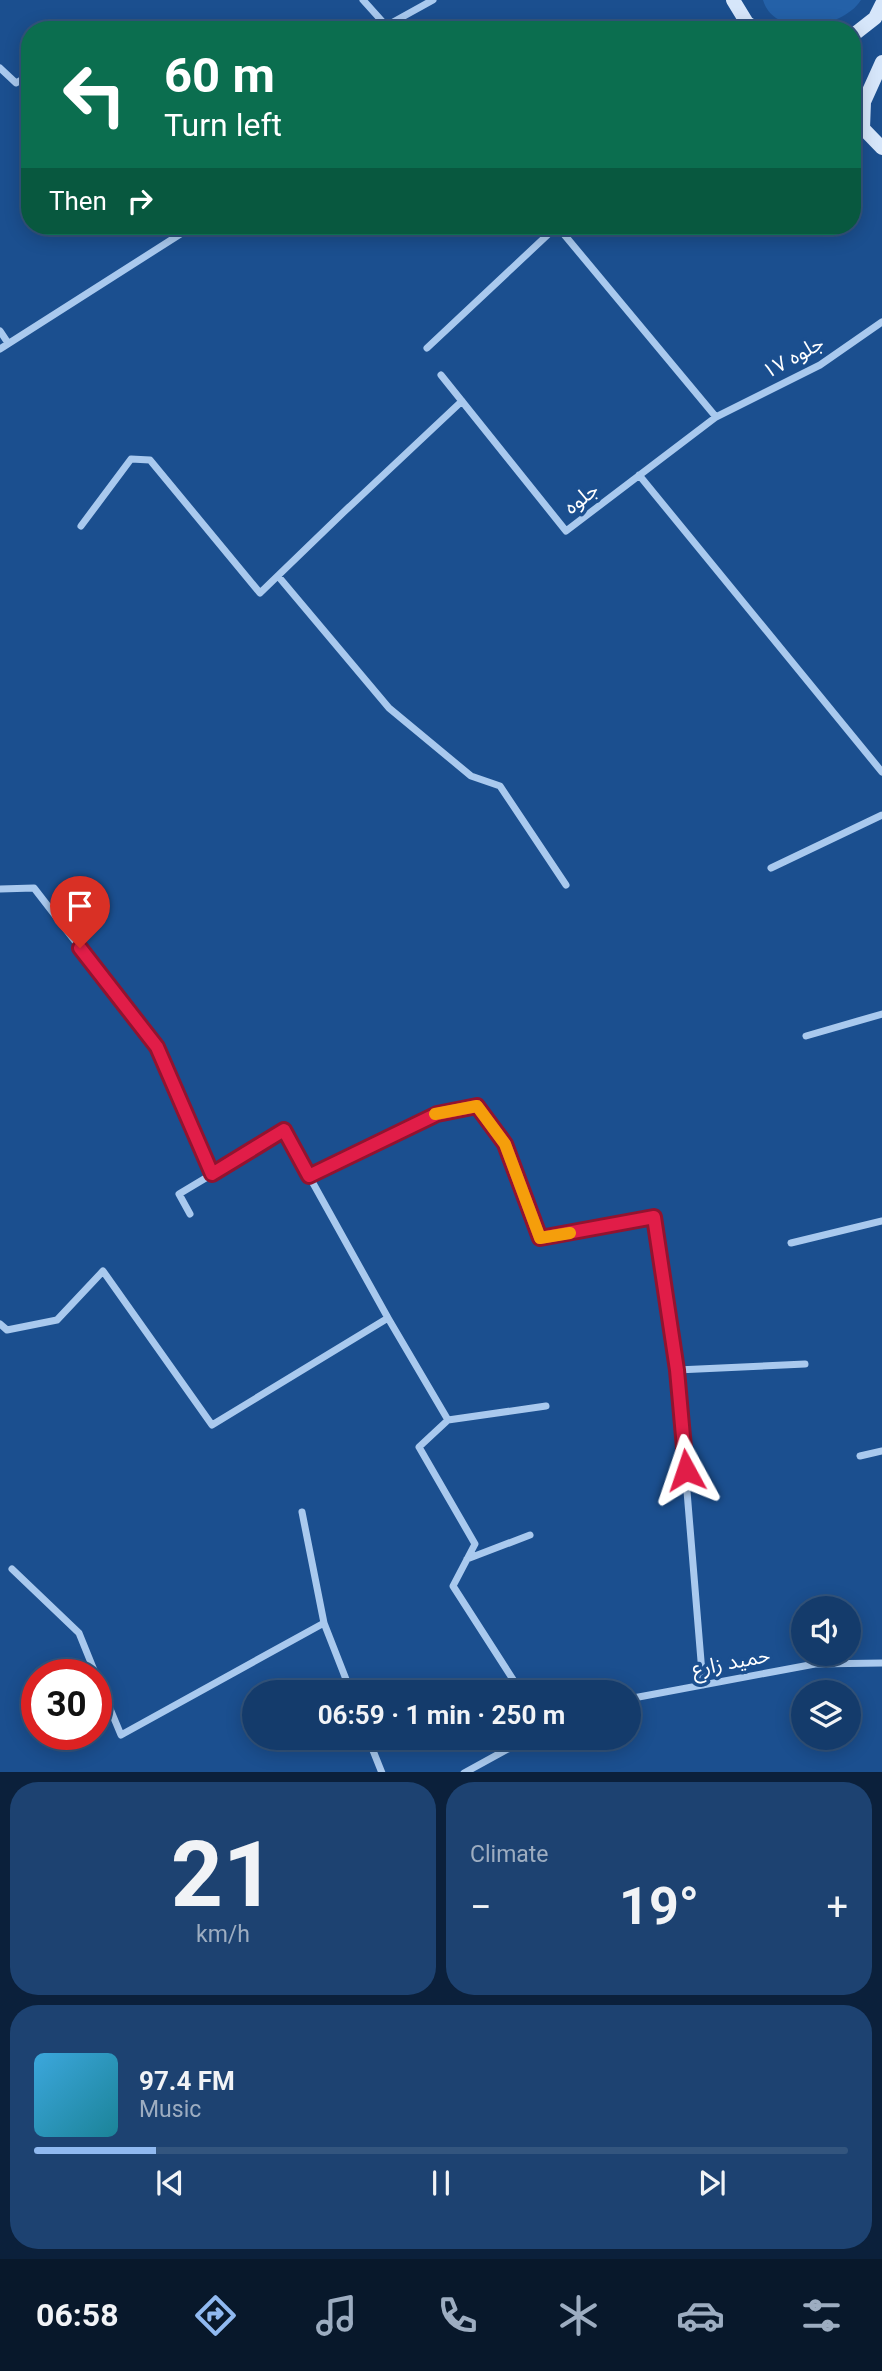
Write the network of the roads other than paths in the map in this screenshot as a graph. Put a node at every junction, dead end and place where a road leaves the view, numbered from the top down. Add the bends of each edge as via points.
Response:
1 (363, 0) edge
2 (433, 0) edge
3 (733, 0) edge
4 (882, 4) edge
5 (382, 21) edge
6 (399, 21) edge
7 (746, 21) edge
8 (861, 29) edge
9 (882, 62) edge
10 (0, 68) edge
11 (21, 80) edge
12 (861, 111) edge
13 (861, 126) edge
14 (882, 149) edge
15 (179, 235) edge
16 (547, 235) edge
17 (565, 235) edge
18 (882, 322) edge
19 (0, 331) edge
20 (8, 343) junction
21 (427, 348) dead end
22 (0, 349) edge
23 (441, 375) dead end
24 (462, 401) junction
25 (716, 416) junction
26 (639, 475) junction
27 (349, 507) dead end
28 (336, 520) junction
29 (81, 526) dead end
30 (278, 576) junction
31 (882, 772) edge
32 (882, 815) edge
33 (771, 868) dead end
34 (566, 885) dead end
35 (0, 889) edge
36 (882, 1014) edge
37 (806, 1036) dead end
38 (212, 1174) junction
39 (309, 1176) junction
40 (190, 1214) dead end
41 (882, 1221) edge
42 (791, 1242) dead end
43 (388, 1318) junction
44 (0, 1324) edge
45 (805, 1364) dead end
46 (677, 1370) junction
47 (546, 1406) dead end
48 (447, 1420) junction
49 (882, 1451) edge
50 (860, 1456) dead end
51 (302, 1512) dead end
52 (530, 1535) dead end
53 (467, 1560) junction
54 (12, 1569) dead end
55 (324, 1623) junction
56 (90, 1659) edge
57 (882, 1663) edge
58 (346, 1680) edge
59 (512, 1680) edge
60 (703, 1685) junction
61 (641, 1697) edge
62 (112, 1713) edge
63 (373, 1750) edge
64 (506, 1750) edge
65 (382, 1772) edge
66 (466, 1772) edge

1 - 5 street
2 - 6 street
3 - 7 main road
4 - 8 main road via 875,18
9 - 12 main road
10 - 11 street via 16,83
13 - 14 main road
15 - 20 street
16 - 21 street
17 - 25 street
18 - 25 street, جلوه ۱۷ via 820,365
19 - 20 street
20 - 22 street
23 - 24 street, جلوه
24 - 26 street, جلوه via 566,531
24 - 28 street
25 - 26 street, جلوه
26 - 31 street
27 - 28 street
28 - 30 street
29 - 30 street via 131,459 150,460 260,593
30 - 34 street via 389,708 471,776 500,786
32 - 33 street
35 - 38 street via 34,888 157,1047
36 - 37 street
38 - 39 street via 284,1130
38 - 40 street via 179,1194
39 - 43 street
39 - 46 street via 437,1114 477,1106 505,1144 540,1238 654,1217
41 - 42 street
43 - 44 street via 212,1425 103,1271 57,1320 7,1329
43 - 48 street
45 - 46 street
46 - 60 street
47 - 48 street
48 - 53 street via 419,1447 475,1544
49 - 50 street
51 - 55 street
52 - 53 street
53 - 59 street via 453,1586
54 - 56 street via 79,1633
55 - 58 street
55 - 62 street via 121,1735
57 - 60 street, حمید زارع via 816,1664
60 - 61 street, حمید زارع
63 - 65 street
64 - 66 street

